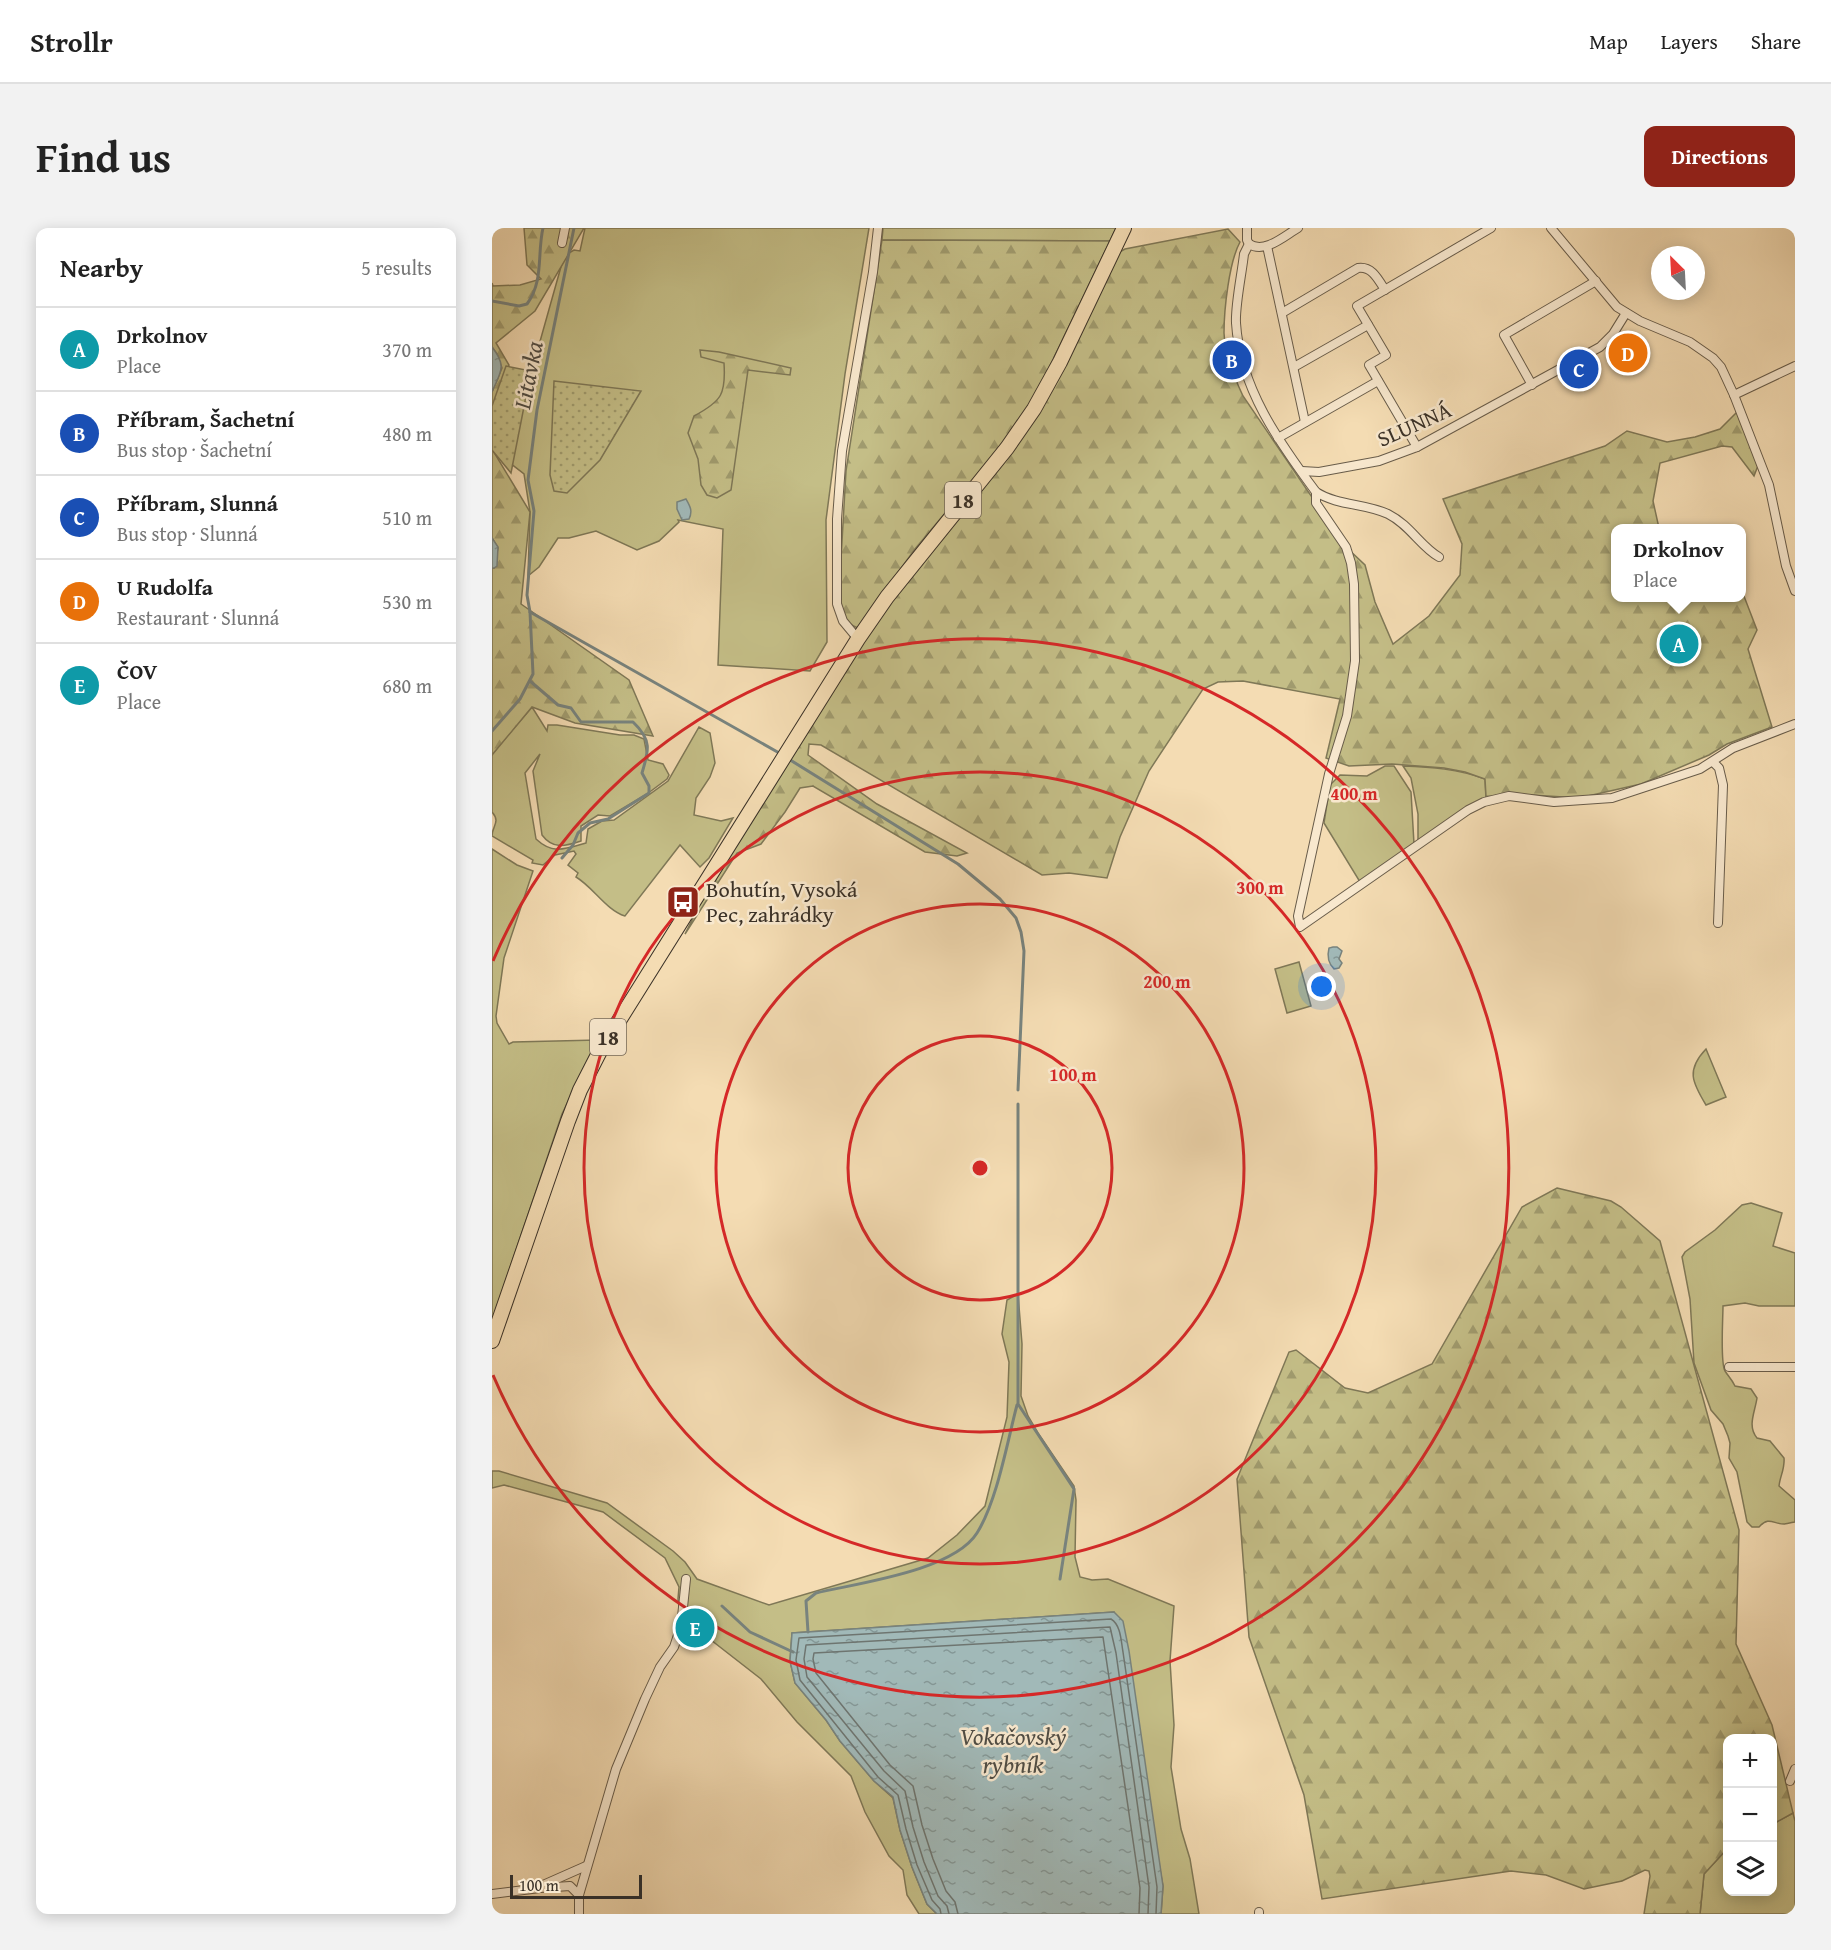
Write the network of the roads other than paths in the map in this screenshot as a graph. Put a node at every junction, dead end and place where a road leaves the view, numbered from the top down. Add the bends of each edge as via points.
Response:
1 (565, 228) edge
2 (878, 228) edge
3 (1247, 228) edge
4 (1298, 228) edge
5 (1491, 228) edge
6 (1551, 228) edge
7 (1121, 233) edge
8 (562, 243) dead end
9 (1249, 244) junction
10 (1268, 246) junction
11 (1596, 281) junction
12 (1385, 290) junction
13 (1281, 313) junction
14 (1626, 313) junction
15 (1368, 325) junction
16 (1795, 366) edge
17 (1294, 367) junction
18 (1378, 381) junction
19 (1532, 385) junction
20 (1734, 395) junction
21 (1305, 422) junction
22 (1278, 438) junction
23 (1417, 447) junction
24 (1302, 471) junction
25 (1316, 492) junction
26 (1439, 557) dead end
27 (1795, 591) edge
28 (858, 639) junction
29 (1795, 724) edge
30 (1713, 762) junction
31 (1718, 923) dead end
32 (492, 1341) edge
33 (1729, 1367) dead end
34 (1795, 1367) edge
35 (686, 1579) dead end
36 (1795, 1769) edge
37 (1790, 1780) dead end
38 (586, 1866) junction
39 (540, 1888) junction
40 (492, 1894) edge
41 (579, 1895) junction
42 (579, 1914) edge

1 - 8 street
2 - 28 street via 842,451 837,519 837,604 843,621
3 - 9 street
4 - 10 street
5 - 12 street
6 - 11 street
7 - 28 main road, 18 via 1034,409
9 - 10 street
9 - 22 street via 1244,254 1235,320 1240,357 1254,397
10 - 13 street
11 - 14 street
11 - 19 street via 1504,335
12 - 13 street via 1372,271 1358,268
12 - 15 street via 1357,306
13 - 17 street
14 - 19 street, SLUNNÁ via 1600,346
14 - 20 street via 1703,350 1720,367
15 - 17 street
15 - 18 street via 1386,355 1369,365
16 - 20 street
17 - 21 street
18 - 21 street
18 - 23 street
19 - 23 street, SLUNNÁ
20 - 27 street via 1769,485
21 - 22 street
22 - 24 street
23 - 24 street, SLUNNÁ via 1379,461 1320,472
24 - 25 street
25 - 26 street via 1391,516
25 - 30 street via 1316,503 1346,547 1351,563 1355,661 1347,716 1329,774 1298,916 1300,927 1468,810 1498,797 1554,802 1612,798
28 - 32 main road, 18 via 600,1051 580,1090
29 - 30 street via 1733,747
30 - 31 street via 1719,768 1723,785
33 - 34 street
35 - 38 street via 681,1626 674,1647 650,1688 616,1769
36 - 37 street
38 - 39 street
38 - 41 street
39 - 40 street
39 - 41 street via 570,1886
41 - 42 street

